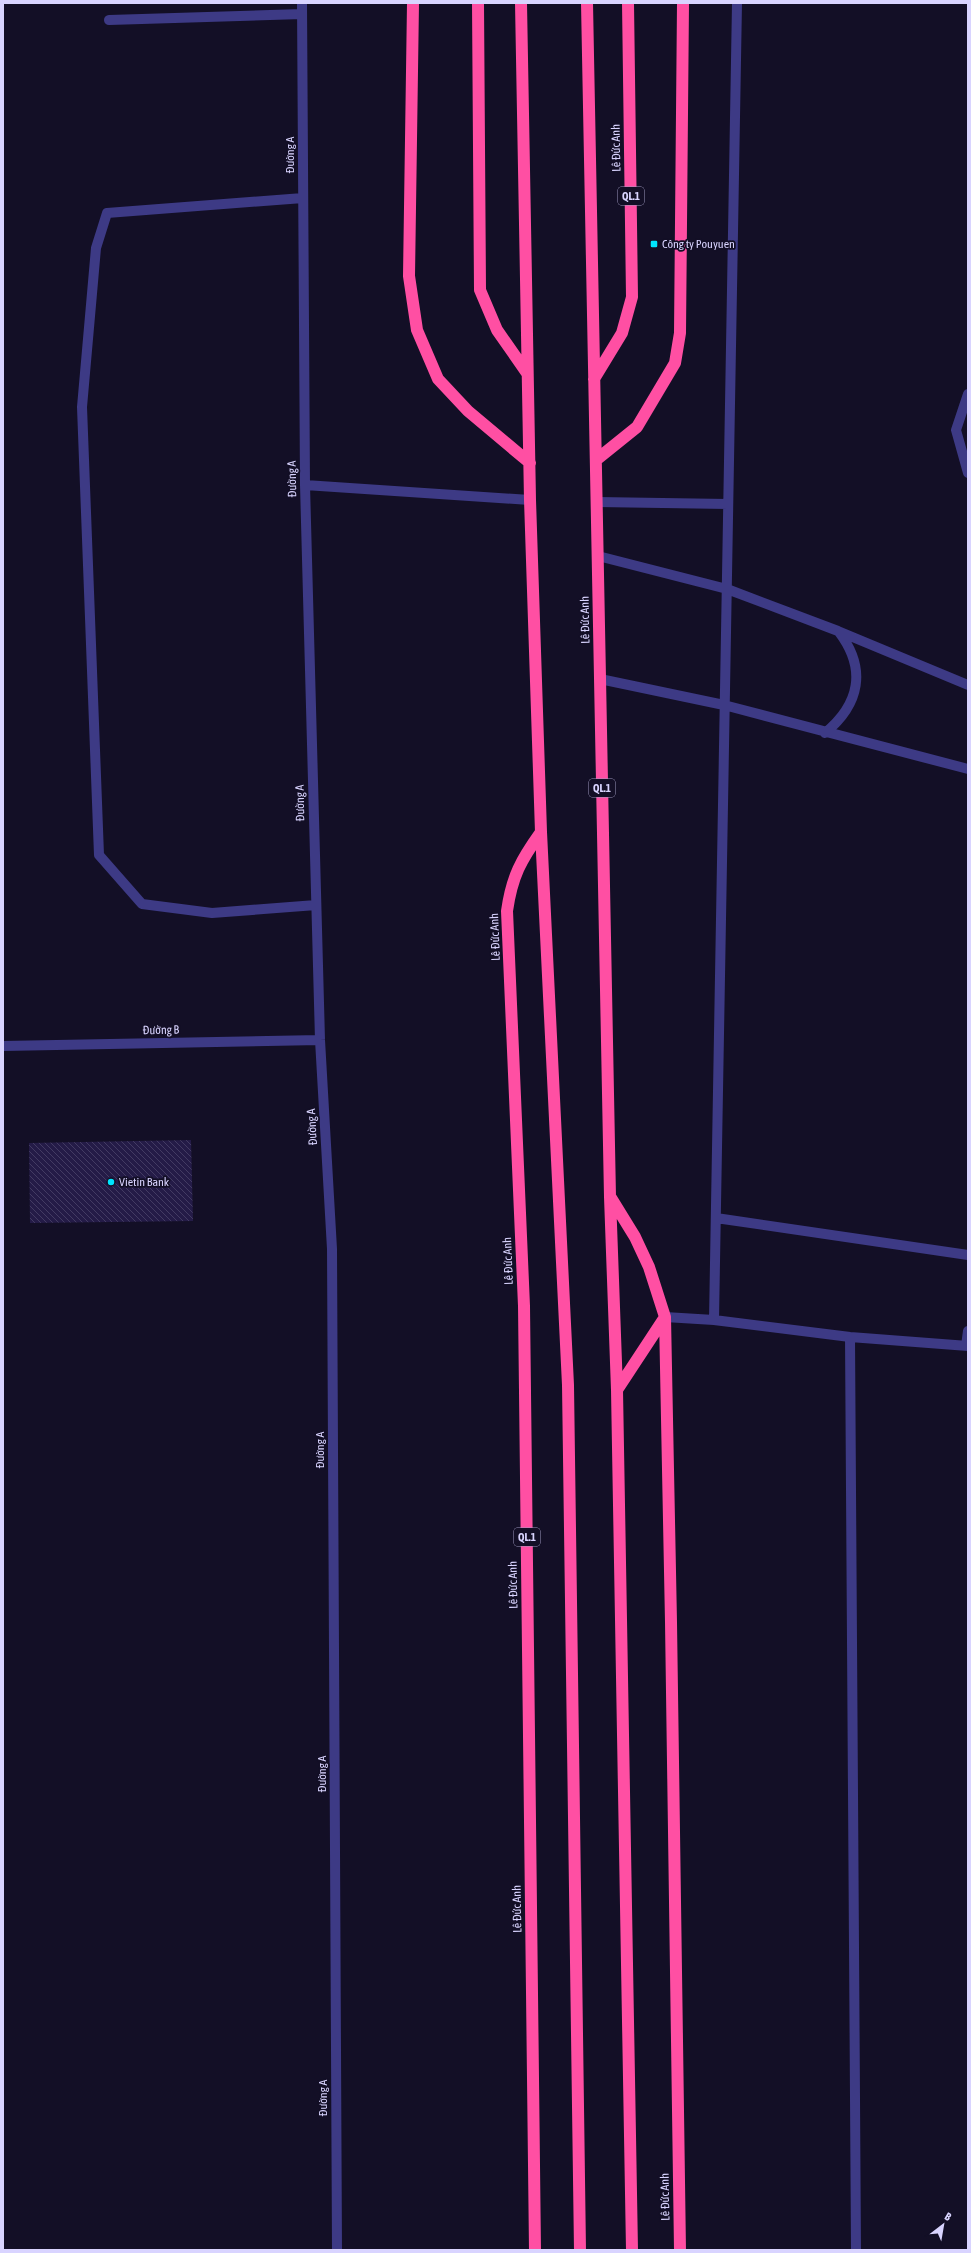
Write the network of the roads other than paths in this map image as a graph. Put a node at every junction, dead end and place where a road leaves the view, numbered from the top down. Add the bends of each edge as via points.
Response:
1 (302, 3) edge
2 (413, 3) edge
3 (478, 3) edge
4 (521, 3) edge
5 (587, 3) edge
6 (628, 3) edge
7 (683, 3) edge
8 (737, 3) edge
9 (302, 14) junction
10 (109, 20) dead end
11 (303, 198) junction
12 (527, 373) junction
13 (594, 379) junction
14 (968, 394) edge
15 (596, 460) junction
16 (530, 463) junction
17 (968, 473) edge
18 (305, 485) junction
19 (530, 500) junction
20 (597, 502) junction
21 (728, 504) junction
22 (598, 556) junction
23 (727, 589) junction
24 (838, 631) junction
25 (600, 679) junction
26 (968, 685) edge
27 (724, 705) junction
28 (825, 733) junction
29 (968, 769) edge
30 (541, 832) junction
31 (316, 905) junction
32 (320, 1040) junction
33 (3, 1046) edge
34 (610, 1196) junction
35 (716, 1218) junction
36 (968, 1255) edge
37 (665, 1316) junction
38 (714, 1320) junction
39 (968, 1331) edge
40 (850, 1337) junction
41 (967, 1346) edge
42 (617, 1390) junction
43 (337, 2250) edge
44 (535, 2250) edge
45 (580, 2250) edge
46 (632, 2250) edge
47 (680, 2250) edge
48 (856, 2250) edge

1 - 9 street, Đường A
2 - 16 highway via 409,276 417,330 438,379 468,411
3 - 12 highway via 480,290 497,330
4 - 12 highway
5 - 13 highway, Lê Đức Anh / QL.1
6 - 13 highway, Lê Đức Anh / QL.1 via 632,297 622,333
7 - 15 highway via 678,348 675,363 660,392 637,427
8 - 21 street
9 - 10 street
9 - 11 street, Đường A
11 - 18 street, Đường A
11 - 31 street via 107,213 96,248 82,407 99,855 142,904 212,913
12 - 16 highway
13 - 15 highway, Lê Đức Anh / QL.1
14 - 17 street via 956,430
15 - 20 highway, Lê Đức Anh / QL.1
16 - 19 highway
18 - 19 street
18 - 31 street, Đường A
19 - 30 highway
20 - 21 street
20 - 22 highway, Lê Đức Anh / QL.1
21 - 23 street
22 - 23 street
22 - 25 highway, Lê Đức Anh / QL.1
23 - 24 street
23 - 27 street
24 - 26 street
24 - 28 street via 853,656 856,685 846,713
25 - 27 street
25 - 34 highway, Lê Đức Anh / QL.1
27 - 28 street
27 - 35 street
28 - 29 street
30 - 44 highway, Lê Đức Anh / QL.1 via 525,855 511,884 507,911 524,1306
30 - 45 highway via 568,1385
31 - 32 street, Đường A
32 - 33 street, Đường B
32 - 43 street, Đường A via 332,1249
34 - 37 highway, Lê Đức Anh / QL.1 via 649,1267
34 - 42 highway, Lê Đức Anh / QL.1
35 - 36 street
35 - 38 street
37 - 38 street
37 - 42 highway
37 - 47 highway, Lê Đức Anh / QL.1
38 - 40 street
39 - 41 street
40 - 41 street
40 - 48 street
42 - 46 highway, Lê Đức Anh / QL.1

